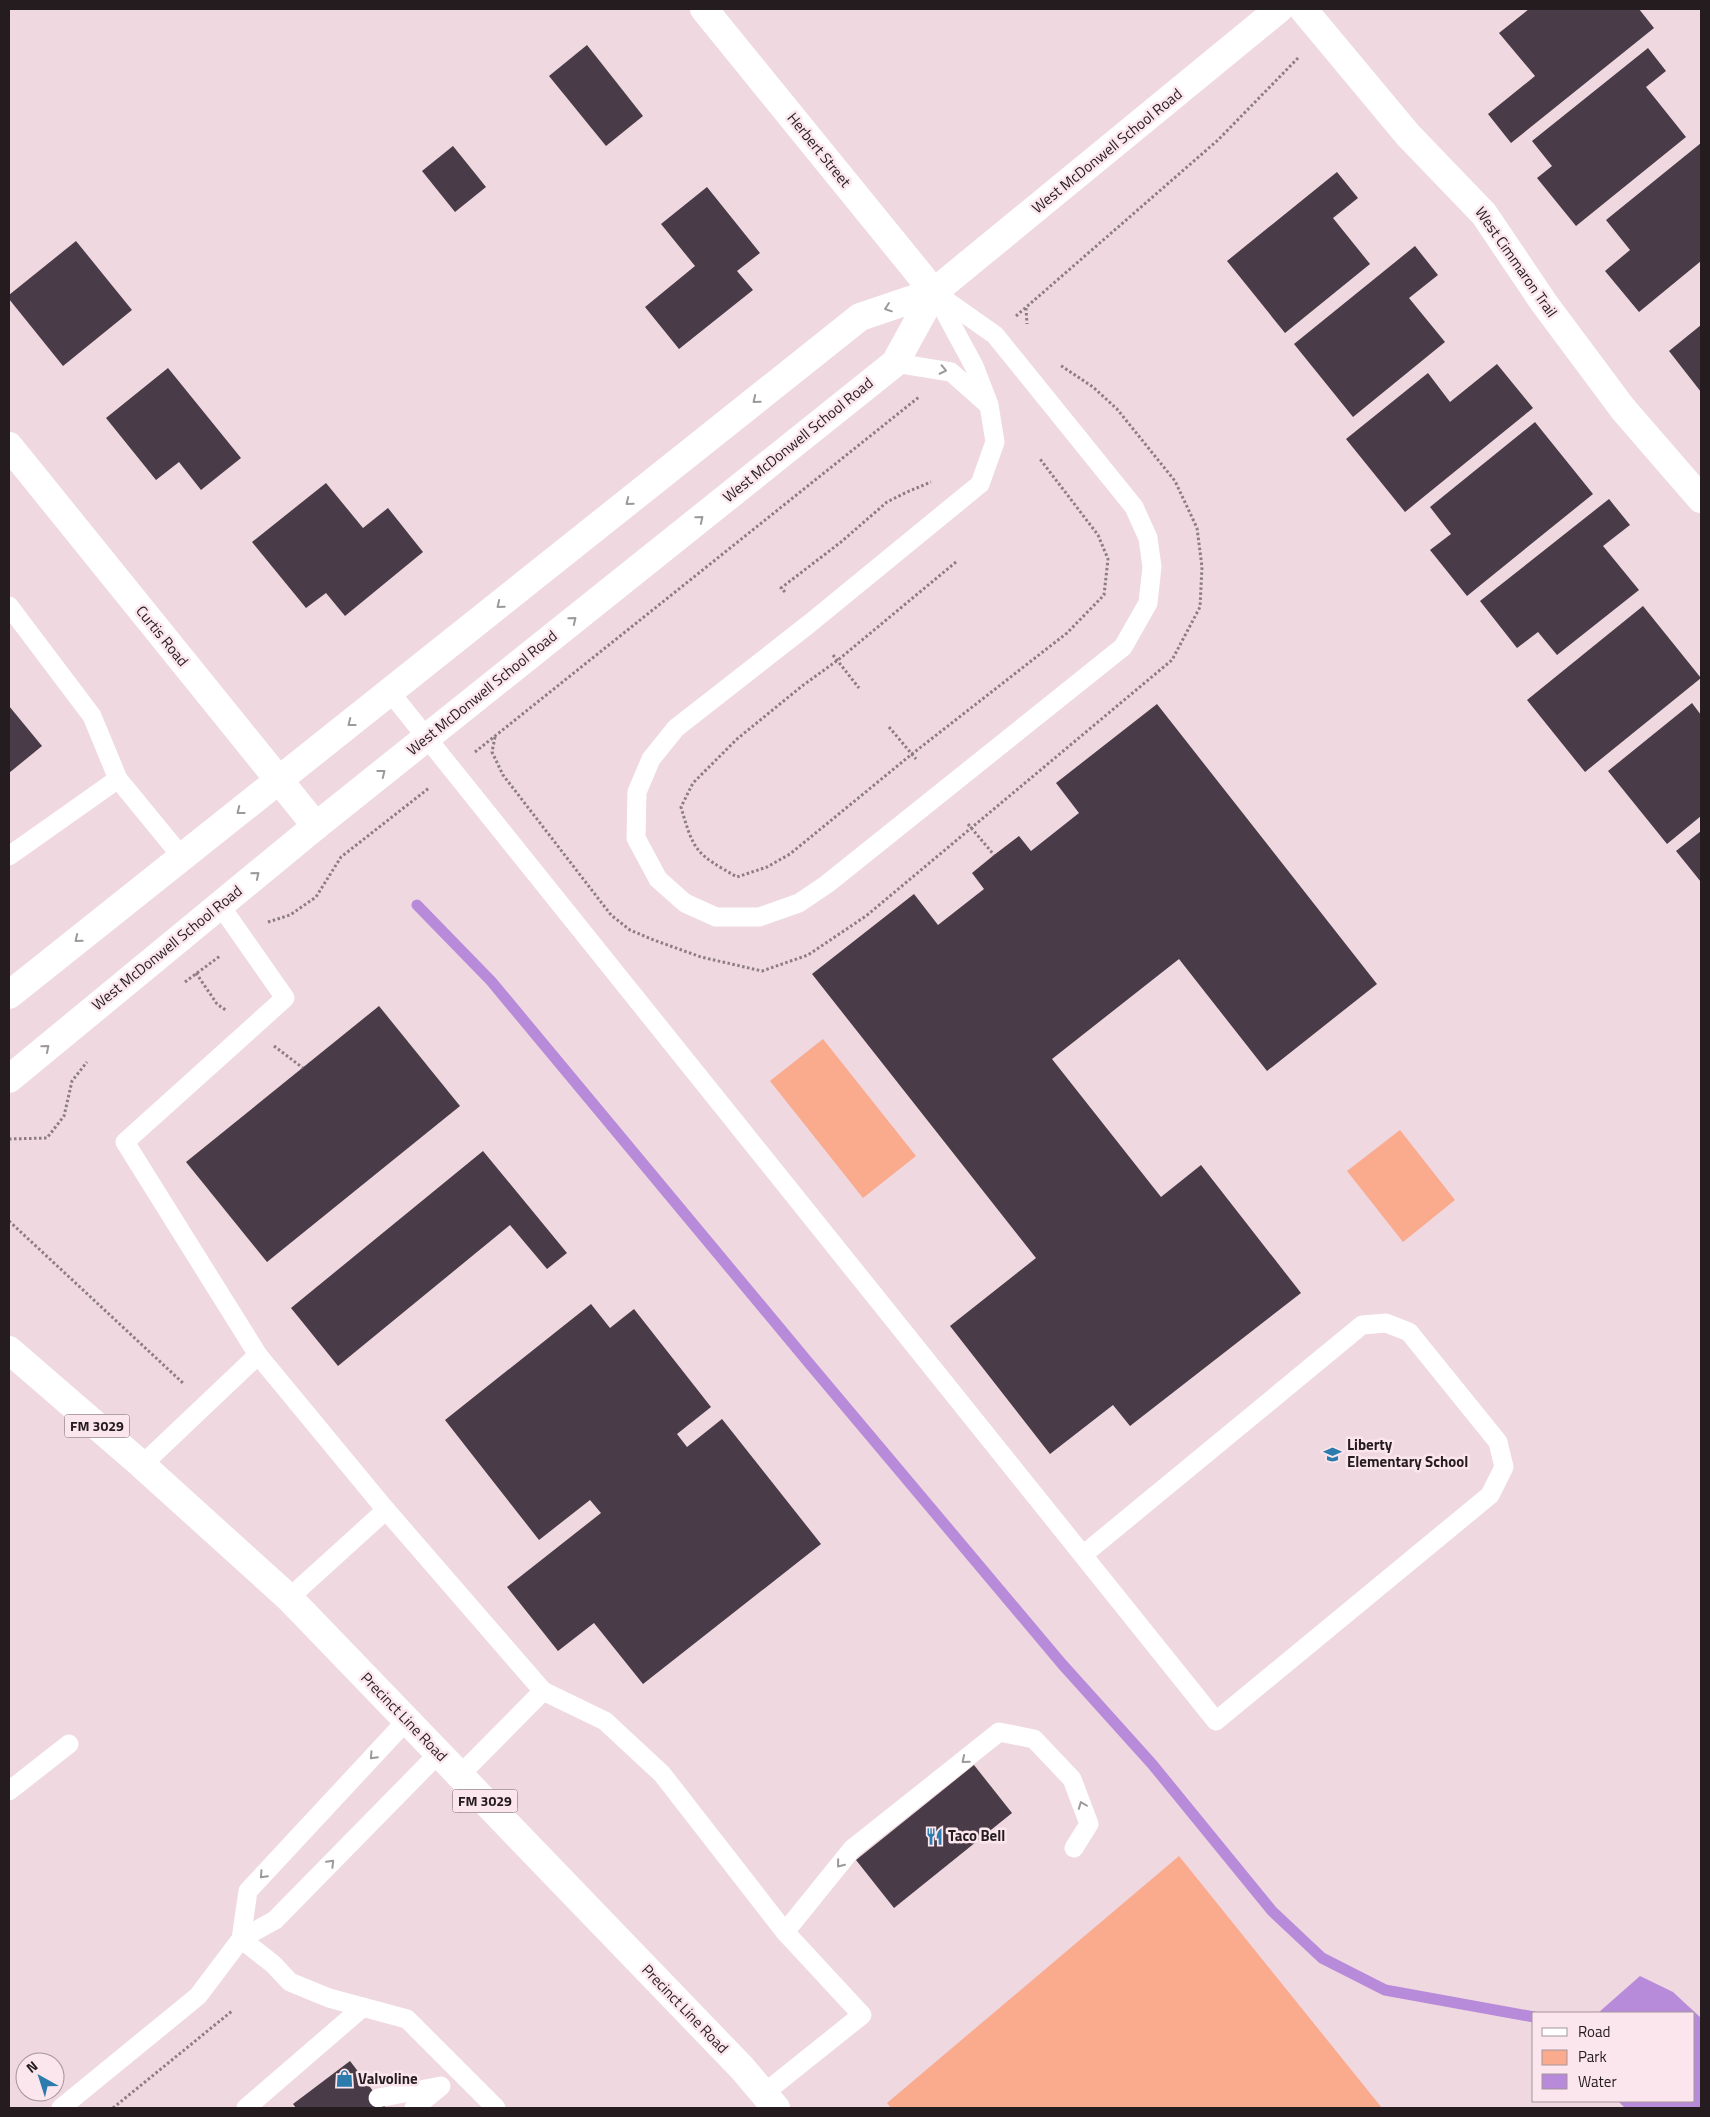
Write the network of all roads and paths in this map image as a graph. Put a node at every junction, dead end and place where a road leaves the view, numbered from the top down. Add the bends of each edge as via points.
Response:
1 (704, 9) edge
2 (1280, 9) edge
3 (1303, 9) edge
4 (1323, 32) junction
5 (934, 292) junction
6 (1027, 327) dead end
7 (1054, 361) dead end
8 (895, 363) junction
9 (989, 405) junction
10 (9, 446) edge
11 (1040, 459) dead end
12 (937, 480) dead end
13 (1701, 499) edge
14 (956, 562) dead end
15 (785, 592) dead end
16 (9, 606) edge
17 (833, 655) dead end
18 (838, 660) junction
19 (859, 688) dead end
20 (390, 692) junction
21 (889, 727) dead end
22 (495, 736) dead end
23 (427, 737) junction
24 (912, 754) junction
25 (916, 760) dead end
26 (118, 779) junction
27 (278, 781) junction
28 (968, 824) dead end
29 (316, 826) junction
30 (971, 828) junction
31 (994, 855) dead end
32 (9, 856) edge
33 (182, 857) junction
34 (220, 905) junction
35 (9, 995) edge
36 (9, 1079) edge
37 (9, 1222) edge
38 (9, 1350) edge
39 (258, 1355) junction
40 (206, 1404) junction
41 (142, 1465) junction
42 (386, 1510) junction
43 (1083, 1555) junction
44 (289, 1598) junction
45 (543, 1691) junction
46 (407, 1720) junction
47 (69, 1744) dead end
48 (439, 1753) junction
49 (460, 1775) junction
50 (9, 1790) edge
51 (1074, 1848) dead end
52 (785, 1932) junction
53 (242, 1939) junction
54 (363, 2007) junction
55 (232, 2011) dead end
56 (460, 2071) junction
57 (441, 2086) junction
58 (378, 2098) dead end
59 (769, 2101) edge
60 (61, 2108) edge
61 (113, 2108) edge
62 (246, 2108) edge
63 (414, 2108) edge
64 (430, 2108) edge
65 (496, 2108) edge

1 - 5 main road, Herbert Street
2 - 5 main road, West McDonwell School Road
3 - 4 main road, West Cimmaron Trail
4 - 6 path via 1218,140 1026,307
4 - 13 main road, West Cimmaron Trail via 1408,135 1484,214 1544,303 1623,409
5 - 8 main road, West McDonwell School Road
5 - 9 lane via 974,366
5 - 9 lane via 995,335 1134,507 1148,538 1152,567 1148,603 1123,647 827,884 798,903 759,917 716,917 685,903 658,878 636,838 636,792 651,759 676,728 980,484 996,442
5 -> 20 main road, West McDonwell School Road via 860,317
7 - 30 path via 1117,408 1175,481 1196,528 1202,567 1200,606 1172,660
8 -> 9 lane via 951,372
23 -> 8 main road, West McDonwell School Road
10 - 27 main road, Curtis Road
11 - 24 path via 1098,535 1108,559 1104,595 1067,633
12 - 15 path via 888,502 781,588
14 - 18 path
16 - 26 lane via 92,716
17 - 18 path
18 - 19 path
18 - 24 path via 737,739 693,783 682,807 690,840 705,859 738,877 767,867 790,854
20 - 23 lane
20 -> 27 main road, West McDonwell School Road
21 - 24 path
22 - 30 path via 492,752 503,775 611,915 630,930 651,939 701,957 762,971 808,955 866,916
29 -> 23 main road, West McDonwell School Road
23 - 43 lane
24 - 25 path
26 - 32 lane
26 - 33 lane
27 - 29 main road, Curtis Road
27 -> 33 main road, West McDonwell School Road
28 - 30 path
34 -> 29 main road, West McDonwell School Road
30 - 31 path
33 -> 35 main road, West McDonwell School Road
36 -> 34 main road, West McDonwell School Road
34 - 39 lane via 286,998 125,1142
37 - 40 path
38 - 41 main road, Precinct Line Road / FM 3029
39 - 40 lane
39 - 42 lane
40 - 41 lane
41 - 44 main road, Precinct Line Road / FM 3029
42 - 44 lane
42 - 45 lane
43 - 43 lane via 1216,1721 1490,1495 1504,1467 1498,1442 1409,1332 1386,1322 1362,1325
44 - 46 main road, Precinct Line Road / FM 3029
45 - 49 lane
45 - 52 lane via 605,1721 662,1774
46 - 48 main road, Precinct Line Road / FM 3029
46 -> 53 lane via 248,1890
47 - 50 lane
48 - 49 main road, Precinct Line Road / FM 3029
53 -> 48 lane via 275,1920
49 - 59 main road, Precinct Line Road / FM 3029 via 742,2068
51 -> 52 lane via 1089,1824 1072,1779 1034,1739 999,1732 852,1849
52 - 59 lane via 862,2015
53 - 54 lane via 290,1982 329,1998
53 - 60 lane via 198,1996
54 - 56 lane via 407,2019
54 - 62 lane
55 - 61 path
56 - 57 lane
56 - 65 lane
57 - 58 lane
57 - 63 lane
57 - 64 lane

